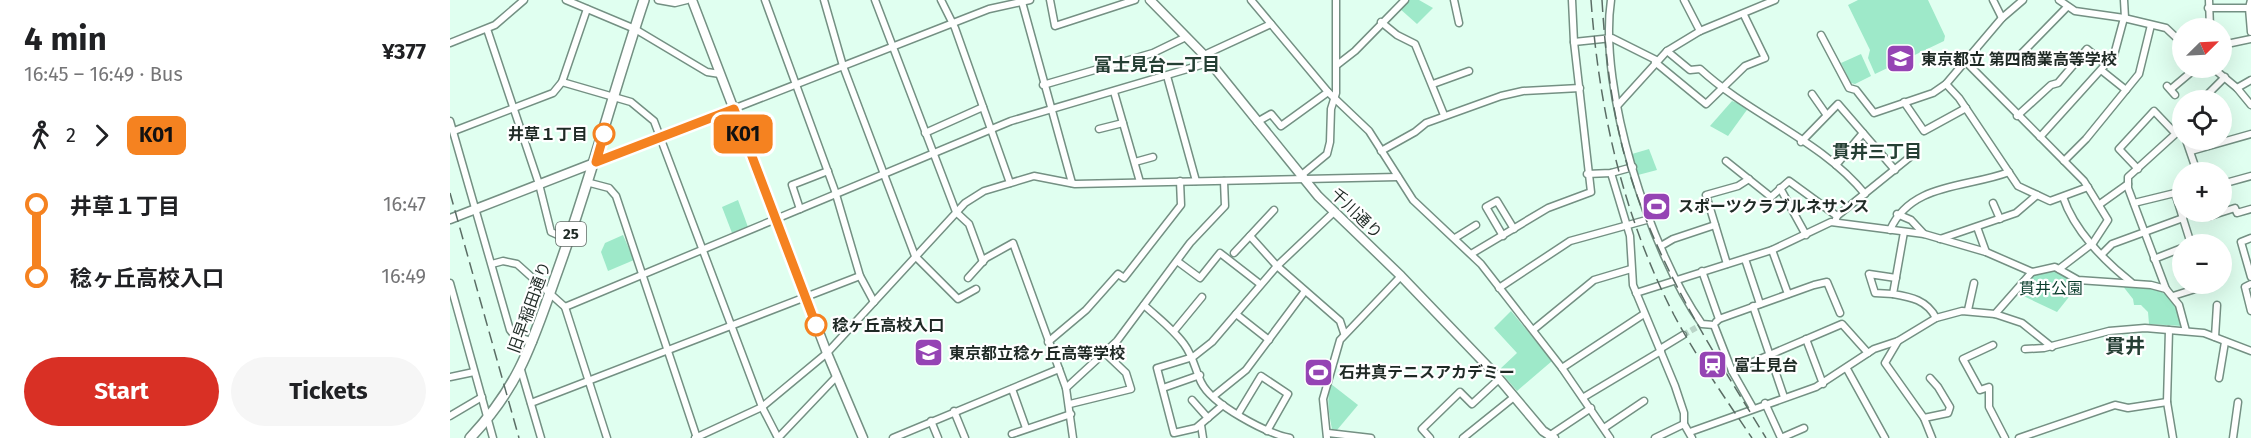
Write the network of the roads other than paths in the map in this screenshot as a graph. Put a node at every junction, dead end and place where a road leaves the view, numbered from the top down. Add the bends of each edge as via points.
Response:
1 (524, 0) edge
2 (566, 0) edge
3 (645, 0) edge
4 (658, 0) edge
5 (690, 0) edge
6 (765, 0) edge
7 (824, 0) edge
8 (875, 0) edge
9 (941, 0) edge
10 (1030, 0) edge
11 (1050, 0) edge
12 (1135, 0) edge
13 (1150, 0) edge
14 (1251, 0) edge
15 (1336, 0) edge
16 (1405, 0) edge
17 (1454, 0) edge
18 (1572, 0) edge
19 (1611, 0) edge
20 (1684, 0) edge
21 (1775, 0) edge
22 (1993, 0) edge
23 (2023, 0) edge
24 (2059, 0) edge
25 (2124, 0) edge
26 (2209, 0) edge
27 (2251, 0) edge
28 (575, 2) edge
29 (1022, 2) junction
30 (2067, 7) junction
31 (2208, 8) junction
32 (2249, 8) junction
33 (587, 9) junction
34 (1744, 15) junction
35 (2002, 18) junction
36 (2124, 18) junction
37 (2209, 18) edge
38 (1381, 22) junction
39 (953, 23) junction
40 (1459, 23) dead end
41 (1271, 24) junction
42 (2151, 25) junction
43 (487, 29) junction
44 (635, 29) junction
45 (1700, 32) junction
46 (2251, 32) edge
47 (2172, 34) edge
48 (1821, 35) dead end
49 (1186, 37) junction
50 (1609, 38) junction
51 (2251, 39) edge
52 (1574, 42) junction
53 (450, 43) edge
54 (2232, 43) edge
55 (893, 47) junction
56 (1667, 51) junction
57 (2022, 53) dead end
58 (1204, 55) junction
59 (1656, 61) junction
60 (1965, 61) junction
61 (1211, 62) junction
62 (1337, 65) junction
63 (843, 66) junction
64 (2103, 67) junction
65 (1469, 71) dead end
66 (720, 74) junction
67 (1167, 76) junction
68 (2185, 78) edge
69 (2224, 78) edge
70 (2226, 78) edge
71 (2251, 80) edge
72 (562, 82) junction
73 (796, 84) junction
74 (1433, 84) junction
75 (1946, 84) junction
76 (1043, 85) junction
77 (1580, 88) junction
78 (1720, 88) junction
79 (2237, 88) junction
80 (2126, 90) junction
81 (2171, 90) dead end
82 (2212, 90) edge
83 (1114, 92) junction
84 (1328, 92) junction
85 (1812, 93) dead end
86 (615, 96) junction
87 (1335, 99) junction
88 (1904, 102) junction
89 (1618, 105) junction
90 (2251, 105) edge
91 (984, 107) junction
92 (1966, 108) junction
93 (514, 109) junction
94 (734, 109) junction
95 (1051, 109) junction
96 (1826, 114) junction
97 (1444, 115) junction
98 (2017, 116) junction
99 (450, 121) edge
100 (1257, 122) junction
101 (1123, 123) junction
102 (2172, 123) edge
103 (992, 129) junction
104 (1099, 129) dead end
105 (454, 131) junction
106 (925, 133) junction
107 (1863, 133) junction
108 (2251, 134) edge
109 (661, 137) junction
110 (2040, 137) junction
111 (2172, 137) edge
112 (1801, 142) junction
113 (1381, 151) junction
114 (2191, 152) joint
115 (1915, 153) dead end
116 (933, 154) junction
117 (1153, 157) dead end
118 (1726, 161) dead end
119 (2064, 161) junction
120 (596, 162) junction
121 (1135, 162) junction
122 (2194, 162) edge
123 (1836, 165) junction
124 (1633, 167) junction
125 (2138, 169) junction
126 (1895, 170) junction
127 (828, 171) junction
128 (2009, 172) junction
129 (1611, 173) junction
130 (1587, 174) junction
131 (884, 175) junction
132 (2251, 176) edge
133 (1398, 177) junction
134 (1303, 179) junction
135 (1749, 179) junction
136 (1180, 181) junction
137 (1196, 181) junction
138 (1224, 181) junction
139 (2232, 181) edge
140 (1140, 182) junction
141 (590, 183) junction
142 (1010, 183) junction
143 (1072, 183) junction
144 (539, 184) junction
145 (2128, 184) junction
146 (2088, 187) junction
147 (1780, 188) junction
148 (2172, 192) edge
149 (835, 194) junction
150 (1865, 194) junction
151 (2037, 195) junction
152 (2063, 197) junction
153 (1993, 203) dead end
154 (2134, 203) junction
155 (2100, 204) junction
156 (476, 208) junction
157 (2251, 208) edge
158 (801, 209) junction
159 (2232, 209) edge
160 (1274, 210) dead end
161 (956, 212) junction
162 (1334, 212) junction
163 (1897, 214) junction
164 (450, 219) edge
165 (776, 219) junction
166 (1650, 219) junction
167 (1836, 219) junction
168 (2000, 219) junction
169 (2172, 222) edge
170 (1476, 225) dead end
171 (1628, 225) junction
172 (1715, 225) junction
173 (1977, 227) junction
174 (1514, 229) junction
175 (1890, 230) junction
176 (1904, 232) junction
177 (2145, 232) junction
178 (1923, 234) junction
179 (1806, 235) junction
180 (1250, 236) junction
181 (1503, 236) junction
182 (1455, 238) junction
183 (2251, 238) edge
184 (1940, 239) junction
185 (569, 240) junction
186 (2093, 243) junction
187 (1661, 246) junction
188 (703, 249) junction
189 (1772, 250) junction
190 (1986, 252) junction
191 (2172, 252) edge
192 (1234, 253) dead end
193 (1472, 254) junction
194 (2102, 254) junction
195 (915, 256) junction
196 (2154, 258) junction
197 (1745, 259) junction
198 (1177, 261) junction
199 (983, 262) junction
200 (492, 264) junction
201 (1727, 264) junction
202 (1277, 266) junction
203 (1631, 269) junction
204 (2059, 269) junction
205 (1702, 271) junction
206 (2032, 272) junction
207 (644, 275) junction
208 (860, 276) junction
209 (1401, 276) junction
210 (2251, 277) edge
211 (968, 278) dead end
212 (1676, 278) junction
213 (1896, 278) junction
214 (2131, 282) junction
215 (450, 283) edge
216 (1974, 283) dead end
217 (1260, 284) junction
218 (2251, 284) edge
219 (1499, 288) junction
220 (976, 289) dead end
221 (2166, 289) junction
222 (1305, 291) junction
223 (1636, 293) junction
224 (550, 294) junction
225 (1788, 294) junction
226 (1893, 294) junction
227 (2179, 294) edge
228 (2173, 296) junction
229 (1202, 297) dead end
230 (806, 298) junction
231 (874, 302) junction
232 (1144, 305) junction
233 (1757, 305) junction
234 (2217, 305) dead end
235 (566, 307) junction
236 (1968, 310) junction
237 (2251, 311) edge
238 (1840, 313) dead end
239 (1644, 314) junction
240 (1995, 314) junction
241 (1236, 315) junction
242 (1936, 318) junction
243 (1719, 319) junction
244 (1714, 325) junction
245 (732, 326) junction
246 (1533, 330) junction
247 (2169, 330) junction
248 (1174, 331) junction
249 (2186, 331) junction
250 (1344, 333) junction
251 (1683, 336) tunnel mouth
252 (2215, 337) junction
253 (1806, 339) junction
254 (1269, 340) junction
255 (1898, 340) junction
256 (1048, 342) junction
257 (2225, 342) junction
258 (534, 343) junction
259 (1993, 345) dead end
260 (2052, 346) junction
261 (1660, 350) junction
262 (2025, 350) dead end
263 (668, 351) junction
264 (2251, 351) edge
265 (827, 353) junction
266 (1105, 353) junction
267 (1868, 353) junction
268 (1771, 355) junction
269 (1193, 357) junction
270 (1562, 368) junction
271 (1059, 369) junction
272 (1847, 369) junction
273 (521, 370) junction
274 (1732, 371) junction
275 (474, 372) junction
276 (450, 375) edge
277 (1200, 375) junction
278 (837, 376) junction
279 (1930, 378) dead end
280 (2219, 378) dead end
281 (1500, 379) junction
282 (589, 381) junction
283 (1823, 384) junction
284 (1066, 388) junction
285 (1163, 388) junction
286 (1012, 389) junction
287 (1215, 395) junction
288 (1514, 397) junction
289 (1584, 397) junction
290 (1784, 397) junction
291 (482, 398) junction
292 (1192, 400) dead end
293 (1644, 401) dead end
294 (2167, 402) junction
295 (2238, 402) dead end
296 (531, 403) junction
297 (1765, 403) junction
298 (1070, 404) junction
299 (1223, 405) junction
300 (762, 407) junction
301 (1591, 408) junction
302 (1753, 408) junction
303 (954, 411) junction
304 (1071, 414) junction
305 (1238, 414) junction
306 (450, 416) edge
307 (1208, 418) junction
308 (1924, 418) junction
309 (488, 419) junction
310 (931, 421) junction
311 (1684, 424) junction
312 (1201, 425) junction
313 (1026, 428) junction
314 (1604, 428) junction
315 (1804, 428) dead end
316 (1268, 431) junction
317 (1012, 434) dead end
318 (1328, 435) edge
319 (1691, 435) edge
320 (859, 437) edge
321 (1551, 437) edge
322 (470, 438) edge
323 (493, 438) edge
324 (541, 438) edge
325 (607, 438) edge
326 (696, 438) edge
327 (778, 438) edge
328 (893, 438) edge
329 (938, 438) edge
330 (965, 438) edge
331 (1073, 438) edge
332 (1203, 438) edge
333 (1290, 438) edge
334 (1371, 438) edge
335 (1430, 438) edge
336 (1463, 438) edge
337 (1610, 438) edge
338 (1655, 438) edge
339 (1886, 438) edge
340 (1932, 438) edge
341 (2005, 438) edge
342 (2019, 438) edge
343 (2173, 438) edge
344 (2233, 438) edge

1 - 43 street
2 - 28 street
3 - 44 main road, 旧早稲田通り / 25
4 - 5 street
5 - 66 main road
6 - 73 street
7 - 63 street
8 - 55 street
9 - 39 street
10 - 29 street
11 - 12 street via 1056,26
13 - 49 main road, 千川通り
14 - 41 street
15 - 62 street
16 - 38 street
17 - 40 street
18 - 52 street
19 - 50 street
20 - 45 street
21 - 34 street
22 - 35 street
23 - 35 street
24 - 30 street
25 - 36 street
26 - 31 street
27 - 32 street
28 - 33 street
29 - 39 street
29 - 76 street
30 - 36 street
30 - 57 street
31 - 32 street
31 - 37 street
32 - 46 street
33 - 44 street
33 - 72 street
34 - 45 street
34 - 78 street via 1765,58 1745,66
35 - 60 street
36 - 42 street
36 - 64 street via 2114,55
38 - 62 street
38 - 74 street via 1415,44
39 - 55 street
39 - 91 street
41 - 58 street
41 - 84 street
42 - 47 street
42 - 80 street via 2139,74
43 - 53 street
43 - 93 street
44 - 66 street via 707,72
44 - 86 main road, 旧早稲田通り / 25
45 - 56 street
48 - 88 street via 1849,88 1856,90 1874,113
49 - 58 main road, 千川通り
49 - 76 street via 1153,53
50 - 52 street
50 - 59 street
50 - 89 street
51 - 54 street
52 - 77 street
55 - 63 street
55 - 106 street
56 - 59 street
56 - 78 street via 1690,70 1700,69
58 - 61 main road, 千川通り
59 - 78 street via 1704,105
59 - 89 street
60 - 75 street
60 - 98 street
61 - 67 street
61 - 100 main road, 千川通り
62 - 87 street
63 - 73 street
63 - 131 street
64 - 80 street
64 - 98 street via 2087,49 2058,83
64 - 110 street
65 - 74 street
66 - 94 main road
67 - 83 street
67 - 137 street
68 - 81 street
69 - 82 street
70 - 79 street
71 - 79 street
72 - 86 street
72 - 93 street via 550,95
73 - 94 street
73 - 127 street
74 - 97 street
75 - 88 street via 1933,93
75 - 92 street
76 - 95 street
77 - 97 street via 1523,91
77 - 130 street
78 - 112 street
79 - 90 street
80 - 119 street
83 - 95 street
83 - 101 street
84 - 87 street
84 - 100 street via 1281,126 1271,114
85 - 96 street
86 - 109 street via 651,116
86 - 120 main road, 旧早稲田通り / 25
87 - 113 street via 1369,131
87 - 134 street via 1329,150
88 - 92 street via 1924,131
89 - 124 street
91 - 103 street
91 - 106 street
92 - 128 street
93 - 105 street
93 - 144 street
94 - 109 main road
94 - 165 main road
95 - 103 street
95 - 143 street
96 - 107 street via 1838,104
96 - 112 street
97 - 113 street
98 - 110 street
99 - 105 street
100 - 134 main road, 千川通り
101 - 104 street
101 - 121 street
102 - 125 street via 2154,111 2119,149
103 - 116 street
103 - 142 street
105 - 156 street
106 - 116 street
107 - 123 street
107 - 126 street
108 - 114 street
109 - 120 main road
109 - 188 street
110 - 119 street
111 - 125 street
112 - 123 street via 1818,148
113 - 133 street
114 - 122 street
115 - 126 street
116 - 131 street
116 - 161 street
117 - 121 street
118 - 135 street
119 - 146 street
120 - 141 main road, 旧早稲田通り / 25
120 - 144 main road
121 - 140 street
123 - 150 street
124 - 129 street
124 - 166 street
125 - 145 street via 2128,177
126 - 150 street
127 - 149 street
127 - 158 street via 792,185
128 - 151 street via 2019,186
128 - 163 street via 1930,193
129 - 130 street
129 - 171 street
130 - 174 street via 1591,192 1548,208
131 - 149 street
131 - 195 street
132 - 139 street
133 - 134 street
133 - 182 street via 1413,200
134 - 138 street
134 - 162 main road, 千川通り
135 - 147 street via 1771,197
135 - 172 street via 1706,195
136 - 137 street
136 - 140 street
136 - 256 street via 1180,205 1124,278 1118,274 1086,310
137 - 138 street
138 - 198 street via 1225,206
140 - 143 street
141 - 185 main road, 旧早稲田通り / 25
141 - 207 street via 609,188 616,196
142 - 143 street via 1034,176
142 - 161 street via 978,194
144 - 156 main road
144 - 185 street via 551,232
145 - 154 street
145 - 155 street
146 - 152 street
146 - 155 street
147 - 167 street via 1789,181
147 - 179 street
148 - 154 street
149 - 158 street
149 - 208 street
150 - 167 street
151 - 152 street via 2050,201
151 - 168 street via 2021,210
152 - 186 street via 2076,224
153 - 168 street
154 - 177 street
155 - 186 street via 2108,220
156 - 164 main road
156 - 200 street
157 - 159 street via 2237,213
158 - 165 street
160 - 180 street
161 - 195 street
161 - 199 street via 969,224
162 - 202 street
162 - 209 main road, 千川通り
163 - 175 street
163 - 178 street via 1911,220
165 - 188 street
165 - 230 main road
166 - 171 street
166 - 187 street
167 - 175 street
167 - 179 street
168 - 173 street
169 - 177 street
170 - 182 street
171 - 203 street
171 - 219 street via 1570,241
172 - 187 street
172 - 201 street
173 - 184 street
173 - 190 street
174 - 181 street
174 - 181 street via 1497,201 1486,207
175 - 176 street
176 - 178 street
176 - 213 street
177 - 194 street via 2112,244
177 - 196 street
178 - 184 street
179 - 189 street
180 - 192 street
180 - 202 street
181 - 193 street
182 - 193 street
183 - 210 street via 2241,242
184 - 190 street
185 - 224 main road, 旧早稲田通り / 25
186 - 194 street
186 - 204 street
187 - 212 street
188 - 207 street
188 - 245 street
189 - 197 street
189 - 225 street
190 - 206 street
191 - 196 street
193 - 219 street
194 - 214 street
195 - 220 street via 958,299
195 - 231 street
196 - 221 street
197 - 201 street
197 - 233 street
198 - 217 street via 1200,278 1220,253
198 - 232 street
199 - 211 street
199 - 256 street via 1013,243
200 - 224 street via 517,264
200 - 258 street via 510,330
201 - 205 street
202 - 217 street
202 - 222 street
203 - 223 street
203 - 246 street via 1594,280
204 - 206 street via 2048,267
204 - 214 street via 2078,280
205 - 212 street
205 - 243 street
206 - 240 street
207 - 235 street
207 - 263 street
208 - 230 street
208 - 231 street
209 - 250 street
209 - 281 main road, 千川通り
212 - 223 street
212 - 244 street via 1701,323
213 - 226 street
213 - 226 street via 1869,274 1868,277 1875,293
214 - 221 street
215 - 275 street
216 - 236 street
217 - 241 street
218 - 237 street via 2245,287
219 - 246 street
221 - 228 street
222 - 250 street via 1340,321
222 - 254 street
223 - 239 street
224 - 235 street
224 - 258 main road, 旧早稲田通り / 25
225 - 233 street
225 - 238 street via 1827,282
226 - 242 street via 1915,298
227 - 228 street
228 - 249 street via 2180,305
229 - 248 street
230 - 245 street
230 - 265 main road
231 - 265 street
232 - 248 street
232 - 266 street
233 - 243 street
233 - 268 street
234 - 252 street
235 - 282 street
236 - 240 street
236 - 242 street
239 - 261 street
239 - 270 street
240 - 260 street via 2022,323
241 - 254 street
241 - 269 street
242 - 255 street
243 - 244 street
244 - 274 street
245 - 263 street
245 - 300 street
246 - 270 street
247 - 249 street
247 - 260 street via 2116,330
247 - 294 street
248 - 269 street
249 - 252 street
250 - 318 street via 1323,399
251 - 261 street
252 - 257 street
253 - 267 street via 1842,324
253 - 268 street
253 - 283 street
254 - 287 street via 1246,370
255 - 267 street
255 - 308 street via 1886,363
256 - 271 street
257 - 264 street
257 - 280 street
258 - 273 main road, 旧早稲田通り / 25
259 - 341 street via 1963,359 1980,390 1989,387 1989,407
260 - 262 street
261 - 289 street
261 - 311 street via 1684,412
263 - 282 street
263 - 326 street
265 - 278 main road
265 - 300 street
266 - 284 street
266 - 298 street via 1126,373 1131,389
267 - 272 street
268 - 274 street
268 - 290 street
269 - 277 street
269 - 285 street via 1157,368
270 - 289 street
271 - 284 street
271 - 286 street
272 - 283 street
272 - 339 street
273 - 296 street
273 - 309 main road, 旧早稲田通り / 25
274 - 302 street
275 - 276 street
275 - 291 street
277 - 285 street
277 - 287 street via 1203,385
278 - 320 main road
278 - 327 street
279 - 308 street via 1950,407 1948,413
281 - 288 main road, 千川通り
281 - 335 street via 1472,404 1460,392 1422,429
282 - 296 street
282 - 325 street
283 - 290 street
284 - 298 street
285 - 312 street via 1174,433
286 - 303 street
286 - 313 street
287 - 299 street
288 - 321 main road, 千川通り
288 - 336 street
289 - 301 street
290 - 297 street
291 - 306 street
291 - 309 street
292 - 307 street
293 - 314 street
294 - 342 street via 2127,408 2115,405
294 - 343 street
295 - 344 street
296 - 324 street
297 - 302 street
297 - 315 street via 1781,438
298 - 304 street
299 - 305 street
299 - 307 street
300 - 326 street
300 - 327 street
301 - 314 street
301 - 321 street
302 - 319 street
303 - 310 street
303 - 330 street
304 - 313 street
304 - 331 street
305 - 316 street
305 - 316 street via 1261,376 1288,394
307 - 312 street
308 - 340 street
309 - 322 main road, 旧早稲田通り / 25
309 - 323 street
310 - 328 street
310 - 329 street
311 - 319 street
311 - 338 street
312 - 332 street
313 - 317 street
314 - 337 street
316 - 333 street
318 - 334 street

